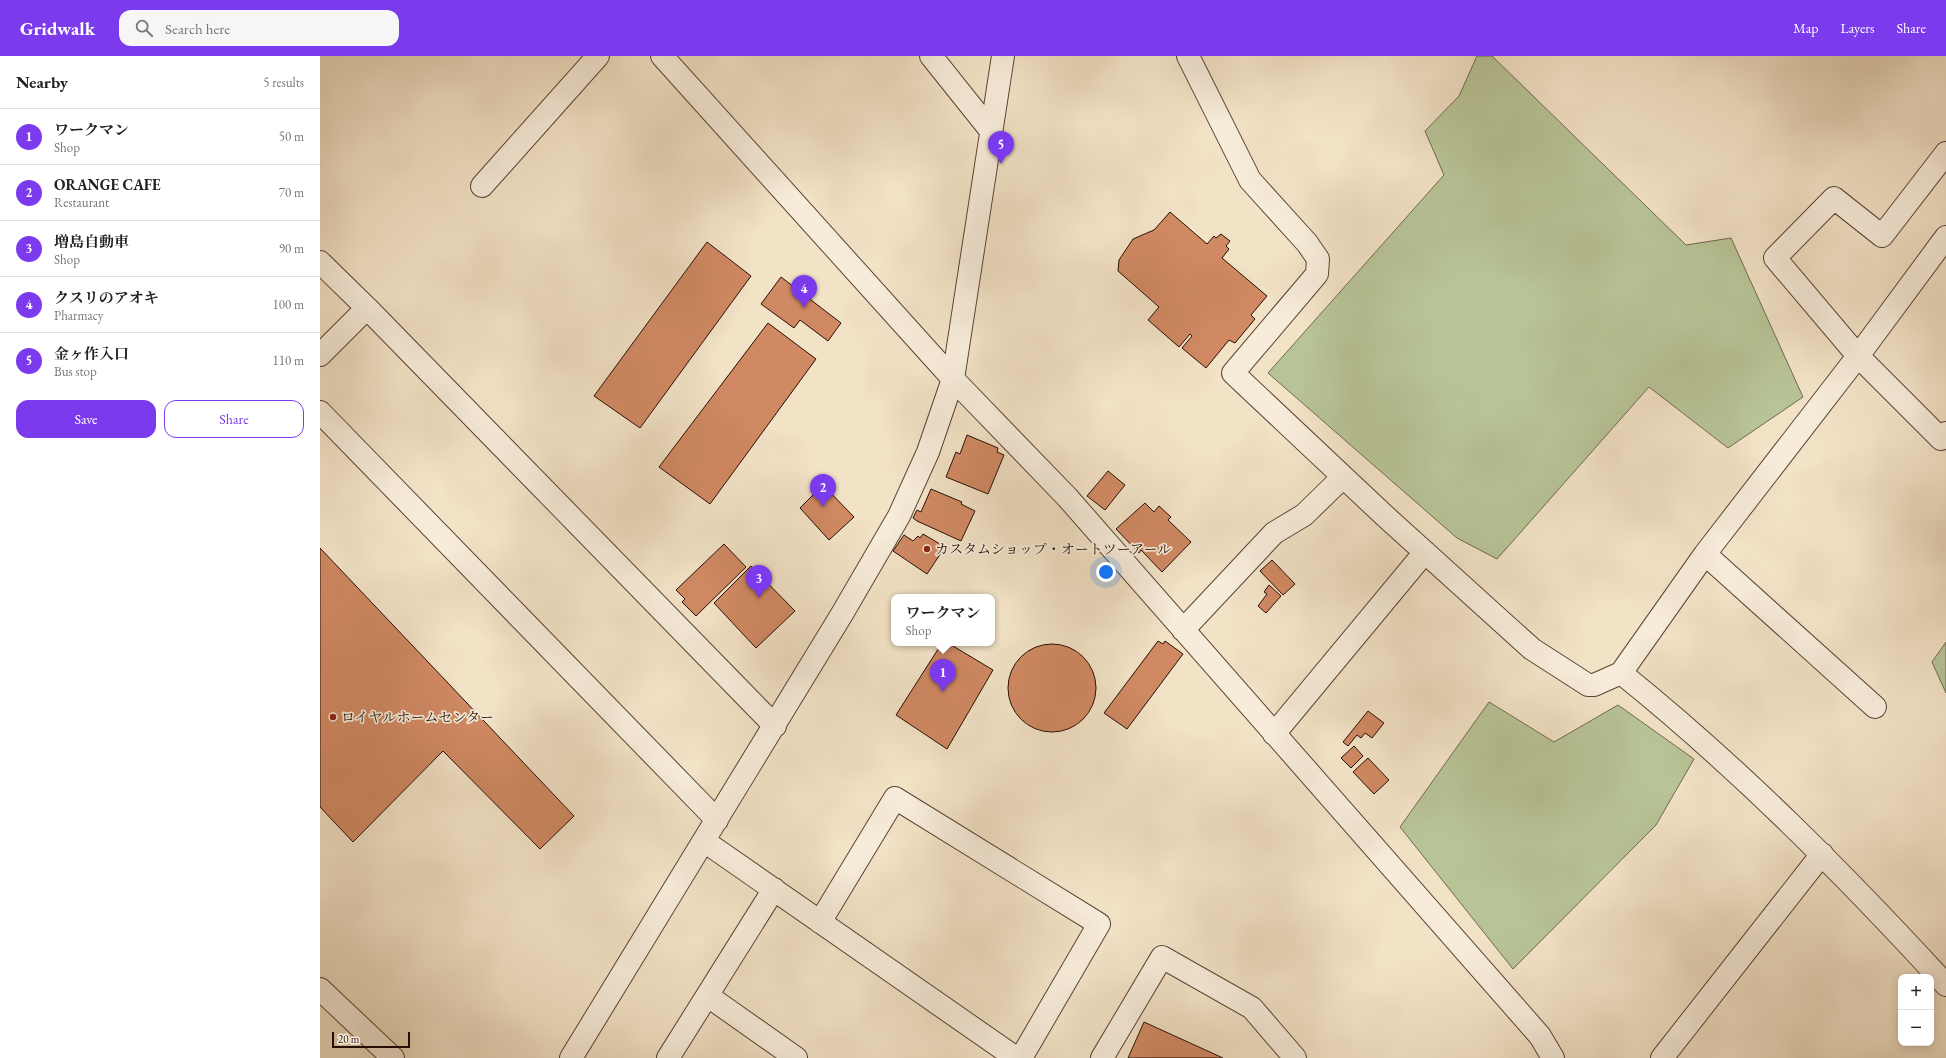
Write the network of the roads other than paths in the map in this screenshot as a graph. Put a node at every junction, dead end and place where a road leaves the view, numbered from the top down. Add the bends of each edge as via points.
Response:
1 (598, 56) edge
2 (662, 56) edge
3 (931, 56) edge
4 (1002, 56) edge
5 (1188, 56) edge
6 (992, 131) junction
7 (1946, 153) edge
8 (482, 186) dead end
9 (1946, 237) edge
10 (320, 262) edge
11 (367, 308) junction
12 (320, 355) edge
13 (1858, 356) junction
14 (953, 379) junction
15 (320, 412) edge
16 (1946, 433) edge
17 (1343, 477) junction
18 (1425, 552) junction
19 (1705, 554) junction
20 (1183, 630) junction
21 (1621, 672) junction
22 (1875, 706) dead end
23 (775, 726) junction
24 (1274, 734) junction
25 (717, 820) junction
26 (704, 841) junction
27 (1822, 854) junction
28 (774, 889) junction
29 (820, 922) junction
30 (1946, 986) edge
31 (320, 989) edge
32 (708, 996) junction
33 (1540, 1036) junction
34 (392, 1058) edge
35 (570, 1058) edge
36 (668, 1058) edge
37 (796, 1058) edge
38 (1016, 1058) edge
39 (1021, 1058) edge
40 (1102, 1058) edge
41 (1295, 1058) edge
42 (1534, 1058) edge
43 (1553, 1058) edge
44 (1662, 1058) edge

1 - 8 street
2 - 14 street
3 - 6 street
4 - 6 street
5 - 17 street via 1250,180 1307,243 1318,259 1317,274 1233,373
6 - 14 street
7 - 13 street via 1882,236 1834,198 1775,258
9 - 13 street
10 - 11 street
11 - 12 street
11 - 23 street
13 - 16 street via 1941,439
13 - 19 street
14 - 20 street via 1067,497
14 - 23 street via 928,452 899,516
15 - 25 street
17 - 18 street
17 - 20 street via 1304,515 1274,533
18 - 21 street via 1532,649 1588,685 1594,685
18 - 24 street
19 - 21 street
19 - 22 street
20 - 24 street
21 - 27 street via 1666,708
23 - 25 street
24 - 33 street
25 - 26 street
26 - 28 street
26 - 35 street
27 - 30 street
27 - 44 street
28 - 29 street
28 - 32 street
29 - 38 street
29 - 39 street via 895,798 1099,924
31 - 34 street
32 - 36 street
32 - 37 street
33 - 42 street
33 - 43 street
40 - 41 street via 1162,957 1252,1008

